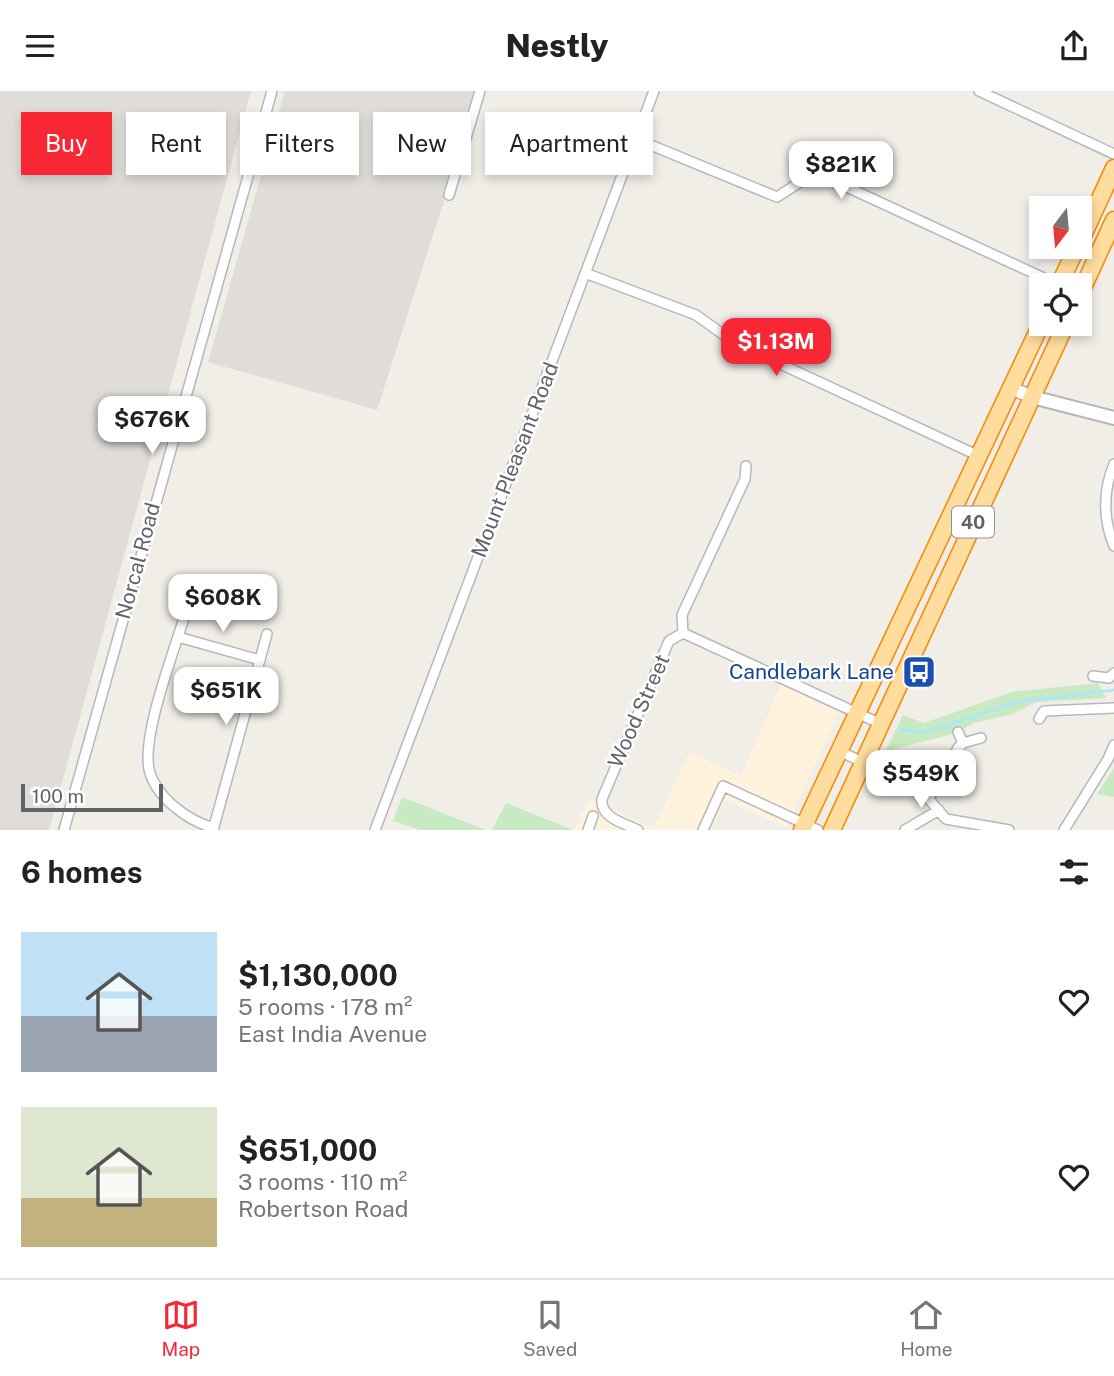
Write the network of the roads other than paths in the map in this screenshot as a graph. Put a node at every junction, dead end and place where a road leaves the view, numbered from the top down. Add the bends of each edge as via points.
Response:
1 (272, 91) edge
2 (480, 91) edge
3 (654, 91) edge
4 (979, 91) edge
5 (646, 112) edge
6 (653, 146) edge
7 (1114, 154) edge
8 (1114, 168) edge
9 (622, 175) edge
10 (449, 195) dead end
11 (1092, 215) edge
12 (1114, 221) edge
13 (585, 273) junction
14 (1033, 273) edge
15 (1090, 273) edge
16 (1035, 336) edge
17 (1060, 336) edge
18 (1011, 388) junction
19 (1032, 397) junction
20 (1114, 418) edge
21 (979, 456) junction
22 (1114, 464) edge
23 (746, 466) dead end
24 (1114, 546) edge
25 (184, 618) dead end
26 (683, 633) junction
27 (267, 634) dead end
28 (178, 637) junction
29 (260, 660) junction
30 (1093, 676) dead end
31 (1112, 682) edge
32 (1114, 708) edge
33 (1041, 712) dead end
34 (857, 713) junction
35 (881, 724) junction
36 (958, 731) dead end
37 (981, 738) dead end
38 (963, 743) junction
39 (1114, 745) edge
40 (839, 751) junction
41 (863, 762) junction
42 (929, 796) junction
43 (939, 810) junction
44 (593, 816) dead end
45 (808, 828) edge
46 (214, 829) edge
47 (64, 830) edge
48 (376, 830) edge
49 (588, 830) edge
50 (638, 830) edge
51 (703, 830) edge
52 (832, 830) edge
53 (905, 830) edge
54 (1009, 830) edge
55 (1064, 830) edge

1 - 47 street, Norcal Road
2 - 10 street
3 - 5 street, Mount Pleasant Road
4 - 7 street
6 - 14 street via 777,198 808,177 823,176
8 - 11 highway
9 - 13 street, Mount Pleasant Road
12 - 15 highway
13 - 21 street via 696,315 735,343
13 - 48 street, Mount Pleasant Road
16 - 18 highway, 40
17 - 19 highway, 40
18 - 19 street
18 - 21 highway, 40
19 - 20 street
19 - 35 highway, 40
21 - 34 highway, 40
22 - 24 street via 1107,486 1106,516
23 - 26 street, Wood Street via 746,479 681,615
25 - 28 street
26 - 34 street
26 - 50 street, Wood Street via 670,641 602,799 609,816
27 - 29 street
28 - 29 street
28 - 46 street via 151,732 149,768 158,789 186,816
29 - 46 street
30 - 31 street
32 - 33 street
34 - 35 street
34 - 40 highway, 40
35 - 41 highway, 40
36 - 38 street
37 - 38 street
38 - 42 street via 939,787
39 - 55 street
40 - 41 street
40 - 45 highway, 40
41 - 42 street
41 - 52 highway, 40
42 - 43 street
43 - 53 street
43 - 54 street via 953,823
44 - 49 street
45 - 51 street via 723,786

